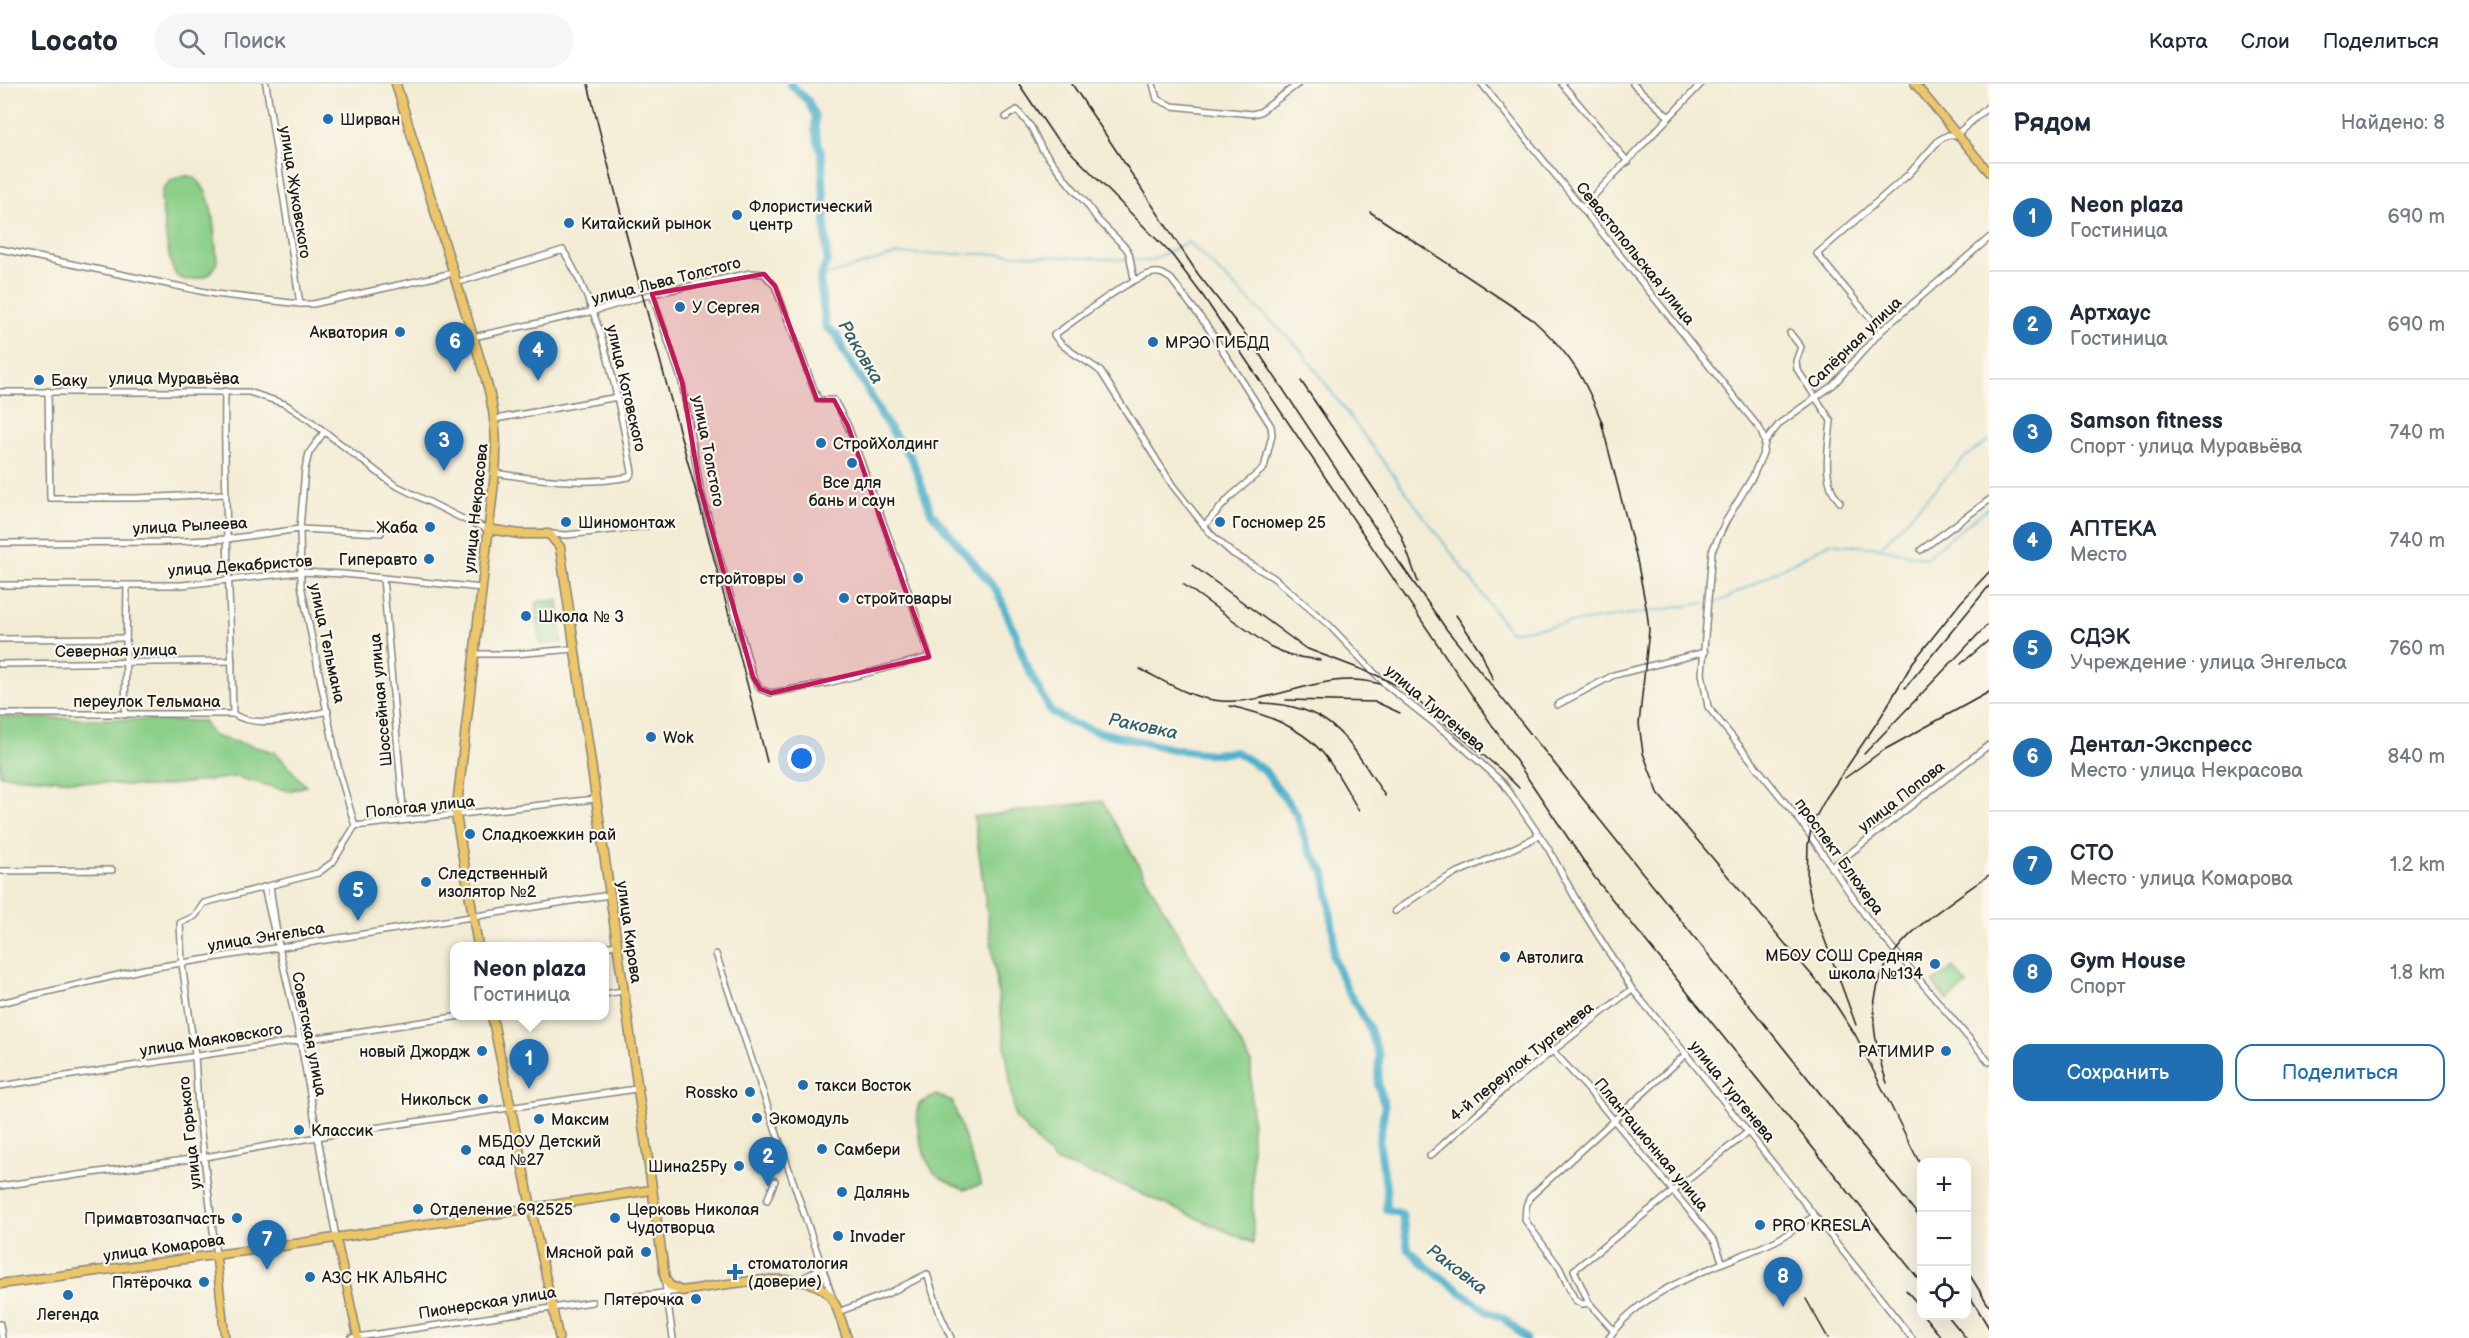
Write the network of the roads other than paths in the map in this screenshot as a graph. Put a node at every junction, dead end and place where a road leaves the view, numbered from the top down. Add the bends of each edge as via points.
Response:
1 (266, 84) edge
2 (396, 84) edge
3 (1153, 84) edge
4 (1298, 84) edge
5 (1482, 84) edge
6 (1563, 84) edge
7 (1633, 84) edge
8 (1701, 84) edge
9 (1915, 84) edge
10 (1989, 106) edge
11 (1006, 117) dead end
12 (1669, 117) junction
13 (1956, 135) junction
14 (1628, 162) junction
15 (1989, 172) edge
16 (1582, 208) junction
17 (1989, 238) edge
18 (0, 249) edge
19 (453, 273) junction
20 (1134, 279) junction
21 (456, 283) junction
22 (652, 294) junction
23 (300, 304) junction
24 (594, 311) junction
25 (1881, 332) junction
26 (1790, 333) dead end
27 (473, 337) junction
28 (48, 391) junction
29 (225, 391) junction
30 (0, 392) edge
31 (618, 397) junction
32 (1817, 398) junction
33 (495, 419) junction
34 (324, 432) junction
35 (1765, 442) junction
36 (495, 473) junction
37 (225, 494) junction
38 (1989, 500) edge
39 (1840, 502) dead end
40 (647, 526) dead end
41 (1204, 526) junction
42 (300, 529) junction
43 (488, 529) junction
44 (381, 533) dead end
45 (549, 534) junction
46 (227, 539) junction
47 (0, 543) edge
48 (1921, 550) dead end
49 (301, 572) junction
50 (383, 578) junction
51 (230, 581) junction
52 (0, 585) edge
53 (127, 585) junction
54 (482, 588) junction
55 (126, 638) junction
56 (0, 639) edge
57 (574, 649) junction
58 (1705, 652) junction
59 (475, 654) junction
60 (929, 657) joint
61 (232, 662) junction
62 (0, 664) edge
63 (126, 664) junction
64 (1557, 705) dead end
65 (328, 711) junction
66 (0, 714) edge
67 (233, 714) junction
68 (125, 715) junction
69 (1989, 745) edge
70 (595, 799) junction
71 (456, 815) junction
72 (404, 820) junction
73 (355, 825) junction
74 (1539, 835) junction
75 (1831, 868) junction
76 (112, 870) dead end
77 (0, 871) edge
78 (267, 886) junction
79 (609, 895) junction
80 (1395, 911) dead end
81 (472, 917) junction
82 (179, 926) joint
83 (477, 942) edge
84 (617, 945) junction
85 (609, 946) edge
86 (279, 947) junction
87 (716, 954) dead end
88 (182, 964) junction
89 (1632, 989) junction
90 (623, 991) junction
91 (609, 993) edge
92 (0, 1003) edge
93 (450, 1018) edge
94 (493, 1020) edge
95 (300, 1039) junction
96 (1552, 1050) junction
97 (1686, 1054) junction
98 (195, 1055) junction
99 (1989, 1062) edge
100 (0, 1086) edge
101 (636, 1089) junction
102 (511, 1109) junction
103 (1614, 1119) junction
104 (1748, 1132) junction
105 (317, 1137) junction
106 (1430, 1156) dead end
107 (206, 1157) junction
108 (775, 1181) dead end
109 (0, 1186) edge
110 (651, 1190) junction
111 (1674, 1192) junction
112 (767, 1200) dead end
113 (531, 1207) junction
114 (1814, 1216) junction
115 (336, 1237) junction
116 (216, 1255) junction
117 (1722, 1261) junction
118 (822, 1264) junction
119 (665, 1278) junction
120 (801, 1279) junction
121 (0, 1284) edge
122 (681, 1291) junction
123 (667, 1293) junction
124 (629, 1298) dead end
125 (834, 1300) junction
126 (592, 1302) dead end
127 (1589, 1303) junction
128 (552, 1307) junction
129 (838, 1312) junction
130 (0, 1324) edge
131 (1614, 1331) junction
132 (2, 1338) edge
133 (225, 1338) edge
134 (355, 1338) edge
135 (559, 1338) edge
136 (673, 1338) edge
137 (847, 1338) edge
138 (951, 1338) edge
139 (1610, 1338) edge
140 (1912, 1338) edge

1 - 23 street, улица Жуковского
2 - 19 highway, улица Некрасова
3 - 4 street via 1157,99 1172,106 1252,114
5 - 16 street, Севастопольская улица
6 - 14 street
7 - 12 street
8 - 12 street
9 - 13 main road
10 - 13 street
11 - 20 street via 1017,110 1024,116 1042,149 1098,220 1126,248
12 - 14 street
13 - 15 main road
13 - 25 street via 1939,140 1910,173 1817,254
14 - 16 street
16 - 35 street, Севастопольская улица via 1760,429
17 - 25 street, Сапёрная улица
18 - 23 street via 215,294
19 - 21 highway, улица Некрасова
19 - 23 street
20 - 41 street, улица Тургенева via 1054,335 1107,380 1173,486
20 - 41 street via 1155,273 1171,279 1207,326 1271,426 1264,468
21 - 24 street, улица Котовского via 562,250
21 - 27 highway, улица Некрасова
22 - 24 street, улица Льва Толстого
22 - 60 street, улица Льва Толстого via 751,273 764,274 771,280 818,400 834,400 848,426
22 - 60 street, улица Толстого via 684,391 704,504 753,677 760,689 771,693 828,683
24 - 27 street, улица Льва Толстого
24 - 31 street, улица Котовского
25 - 32 street, Сапёрная улица
26 - 32 street via 1801,347 1797,369
27 - 33 highway, улица Некрасова
28 - 29 street, улица Муравьёва
28 - 30 street, улица Муравьёва
28 - 37 street via 50,498
29 - 34 street, улица Муравьёва via 249,392 285,404
29 - 37 street
31 - 33 street
31 - 36 street, улица Котовского via 632,472 629,477 606,480
32 - 35 street, Сапёрная улица via 1780,423
32 - 39 street via 1831,421 1827,455 1831,485
33 - 36 highway, улица Некрасова
34 - 42 street, улица Тельмана via 309,453 304,469
34 - 43 street, улица Муравьёва via 393,484
35 - 58 street, проспект Блюхера via 1753,476 1712,551
36 - 43 highway, улица Некрасова
37 - 46 street
38 - 48 street
40 - 45 street
41 - 74 street, улица Тургенева via 1232,553 1274,578 1329,625 1386,685 1503,783
42 - 44 street, улица Рылеева
42 - 46 street, улица Рылеева
42 - 49 street, улица Тельмана
43 - 45 highway
43 - 54 highway, улица Некрасова
45 - 57 highway, улица Кирова via 560,547
46 - 47 street, улица Рылеева
46 - 51 street
49 - 50 street, улица Декабристов
49 - 51 street, улица Декабристов
49 - 65 street, улица Тельмана
50 - 54 street, улица Декабристов
50 - 72 street, Шоссейная улица
51 - 53 street, улица Декабристов
51 - 61 street
52 - 53 street, улица Декабристов
53 - 55 street
54 - 59 highway, улица Некрасова
55 - 56 street
55 - 63 street
57 - 59 street
57 - 70 highway, улица Кирова
58 - 64 street via 1614,675
58 - 75 street, проспект Блюхера via 1702,673 1706,704 1800,822
59 - 71 highway, улица Некрасова
61 - 63 street, Северная улица
61 - 67 street
62 - 63 street, Северная улица
63 - 68 street
65 - 67 street, переулок Тельмана via 274,720 245,719
65 - 73 street, улица Тельмана via 339,771
66 - 68 street, переулок Тельмана
67 - 68 street, переулок Тельмана
69 - 75 street, улица Попова
70 - 71 street, Пологая улица
70 - 79 highway, улица Кирова
71 - 72 street, Пологая улица
71 - 81 highway, улица Некрасова
72 - 73 street, Пологая улица
73 - 78 street, Пологая улица via 333,862 322,871
74 - 80 street via 1454,874
74 - 89 street, улица Тургенева
75 - 99 street, проспект Блюхера via 1894,952
76 - 77 street
78 - 82 street, Пологая улица via 204,903 195,916
78 - 86 street, Советская улица
79 - 81 street, улица Энгельса
79 - 84 highway, улица Кирова
81 - 83 highway, улица Некрасова
81 - 86 street, улица Энгельса
82 - 88 street, улица Горького
84 - 85 street
84 - 90 highway, улица Кирова
86 - 88 street, улица Энгельса
86 - 95 street, Советская улица
87 - 118 street
88 - 92 street, улица Энгельса via 144,969
88 - 98 street, улица Горького
89 - 96 street, 4-й переулок Тургенева
89 - 97 street, улица Тургенева
90 - 91 street
90 - 101 highway, улица Кирова
93 - 95 street, улица Маяковского
94 - 102 highway
95 - 98 street, улица Маяковского
95 - 105 street, Советская улица
96 - 103 street, Плантационная улица
96 - 106 street, 4-й переулок Тургенева
97 - 103 street
97 - 104 street, улица Тургенева
98 - 100 street, улица Маяковского
98 - 107 street, улица Горького
101 - 102 street
101 - 110 highway, улица Кирова
102 - 105 street
102 - 113 highway
103 - 111 street, Плантационная улица
103 - 127 street via 1530,1197 1525,1214 1525,1220 1559,1267 1575,1300
104 - 111 street
104 - 114 street, улица Тургенева
105 - 107 street
105 - 115 street, Советская улица
107 - 109 street
107 - 116 street, улица Горького
108 - 112 street
110 - 113 highway, улица Комарова
110 - 119 highway, улица Кирова
111 - 117 street, Плантационная улица via 1714,1242
111 - 127 street via 1574,1270
113 - 115 highway, улица Комарова
113 - 128 main road
114 - 117 street via 1776,1240
114 - 140 street, улица Тургенева
115 - 116 highway, улица Комарова
115 - 134 main road, Советская улица
116 - 121 highway, улица Комарова
116 - 133 main road, улица Горького
117 - 131 street via 1658,1295
118 - 120 street
118 - 125 street
119 - 122 highway
119 - 123 street, улица Кирова
120 - 122 highway
120 - 125 highway via 825,1290
122 - 123 street
123 - 124 street
123 - 136 street, улица Кирова
125 - 129 highway
126 - 128 street, Пионерская улица
127 - 131 street
128 - 134 street, Пионерская улица
128 - 135 main road
129 - 137 highway
129 - 138 street via 927,1274
130 - 132 street
131 - 139 street

